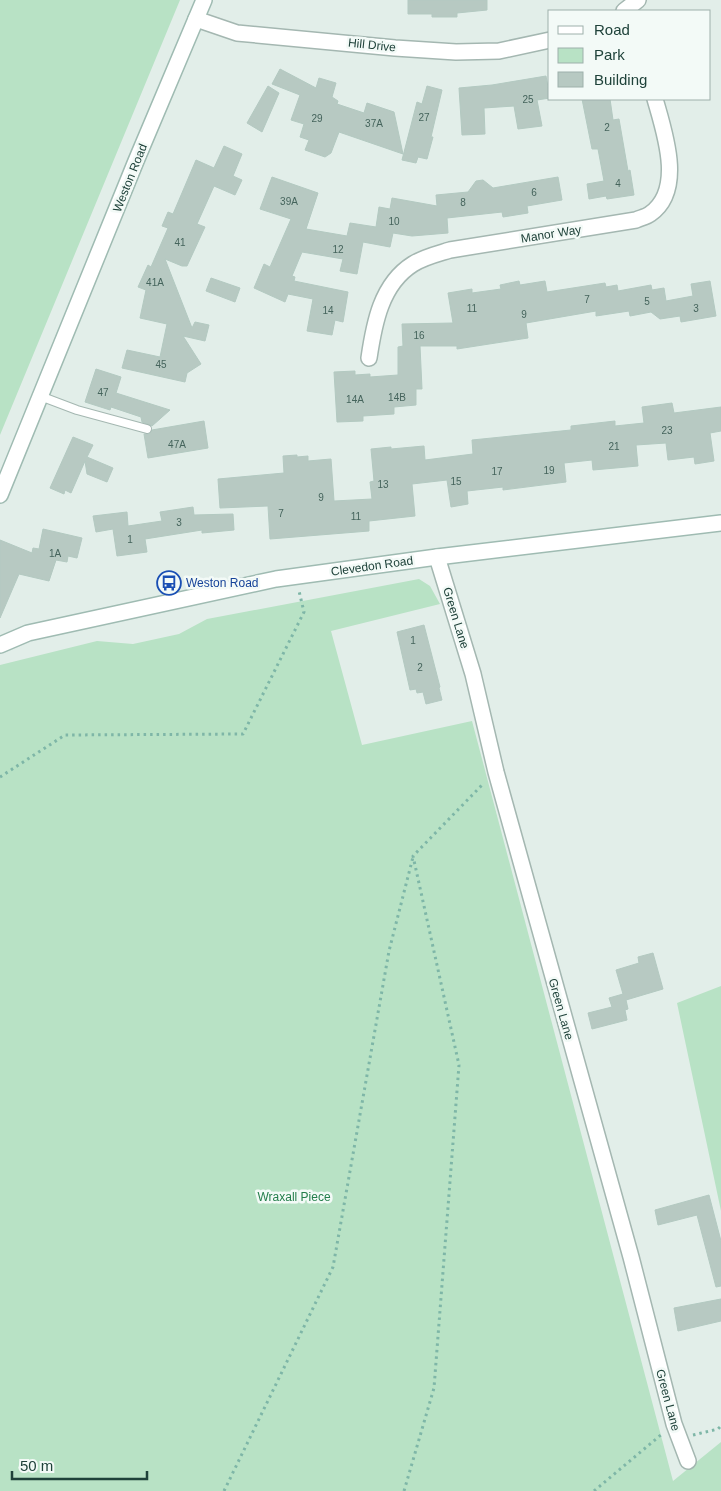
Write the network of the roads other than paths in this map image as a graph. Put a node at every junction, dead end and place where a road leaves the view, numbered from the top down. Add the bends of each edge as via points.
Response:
1 (204, 0) edge
2 (638, 0) edge
3 (625, 10) edge
4 (196, 20) junction
5 (548, 40) edge
6 (655, 100) edge
7 (369, 358) dead end
8 (40, 396) junction
9 (146, 429) dead end
10 (0, 495) edge
11 (721, 523) edge
12 (437, 557) junction
13 (0, 632) edge
14 (28, 633) junction
15 (0, 645) edge
16 (688, 1461) dead end

1 - 4 street, Weston Road
2 - 3 street
4 - 5 street, Hill Drive via 237,33 456,52 499,51
4 - 8 street, Weston Road
6 - 7 street, Manor Way via 666,137 669,175 661,204 650,214 636,220 450,250 420,260 392,284 366,332
8 - 9 lane via 76,410
8 - 10 street, Weston Road
11 - 12 street, Clevedon Road
12 - 14 street, Clevedon Road via 296,576
12 - 16 street, Green Lane via 473,674 496,772 631,1257 674,1424
13 - 14 street, Clevedon Road
14 - 15 street, Clevedon Road

